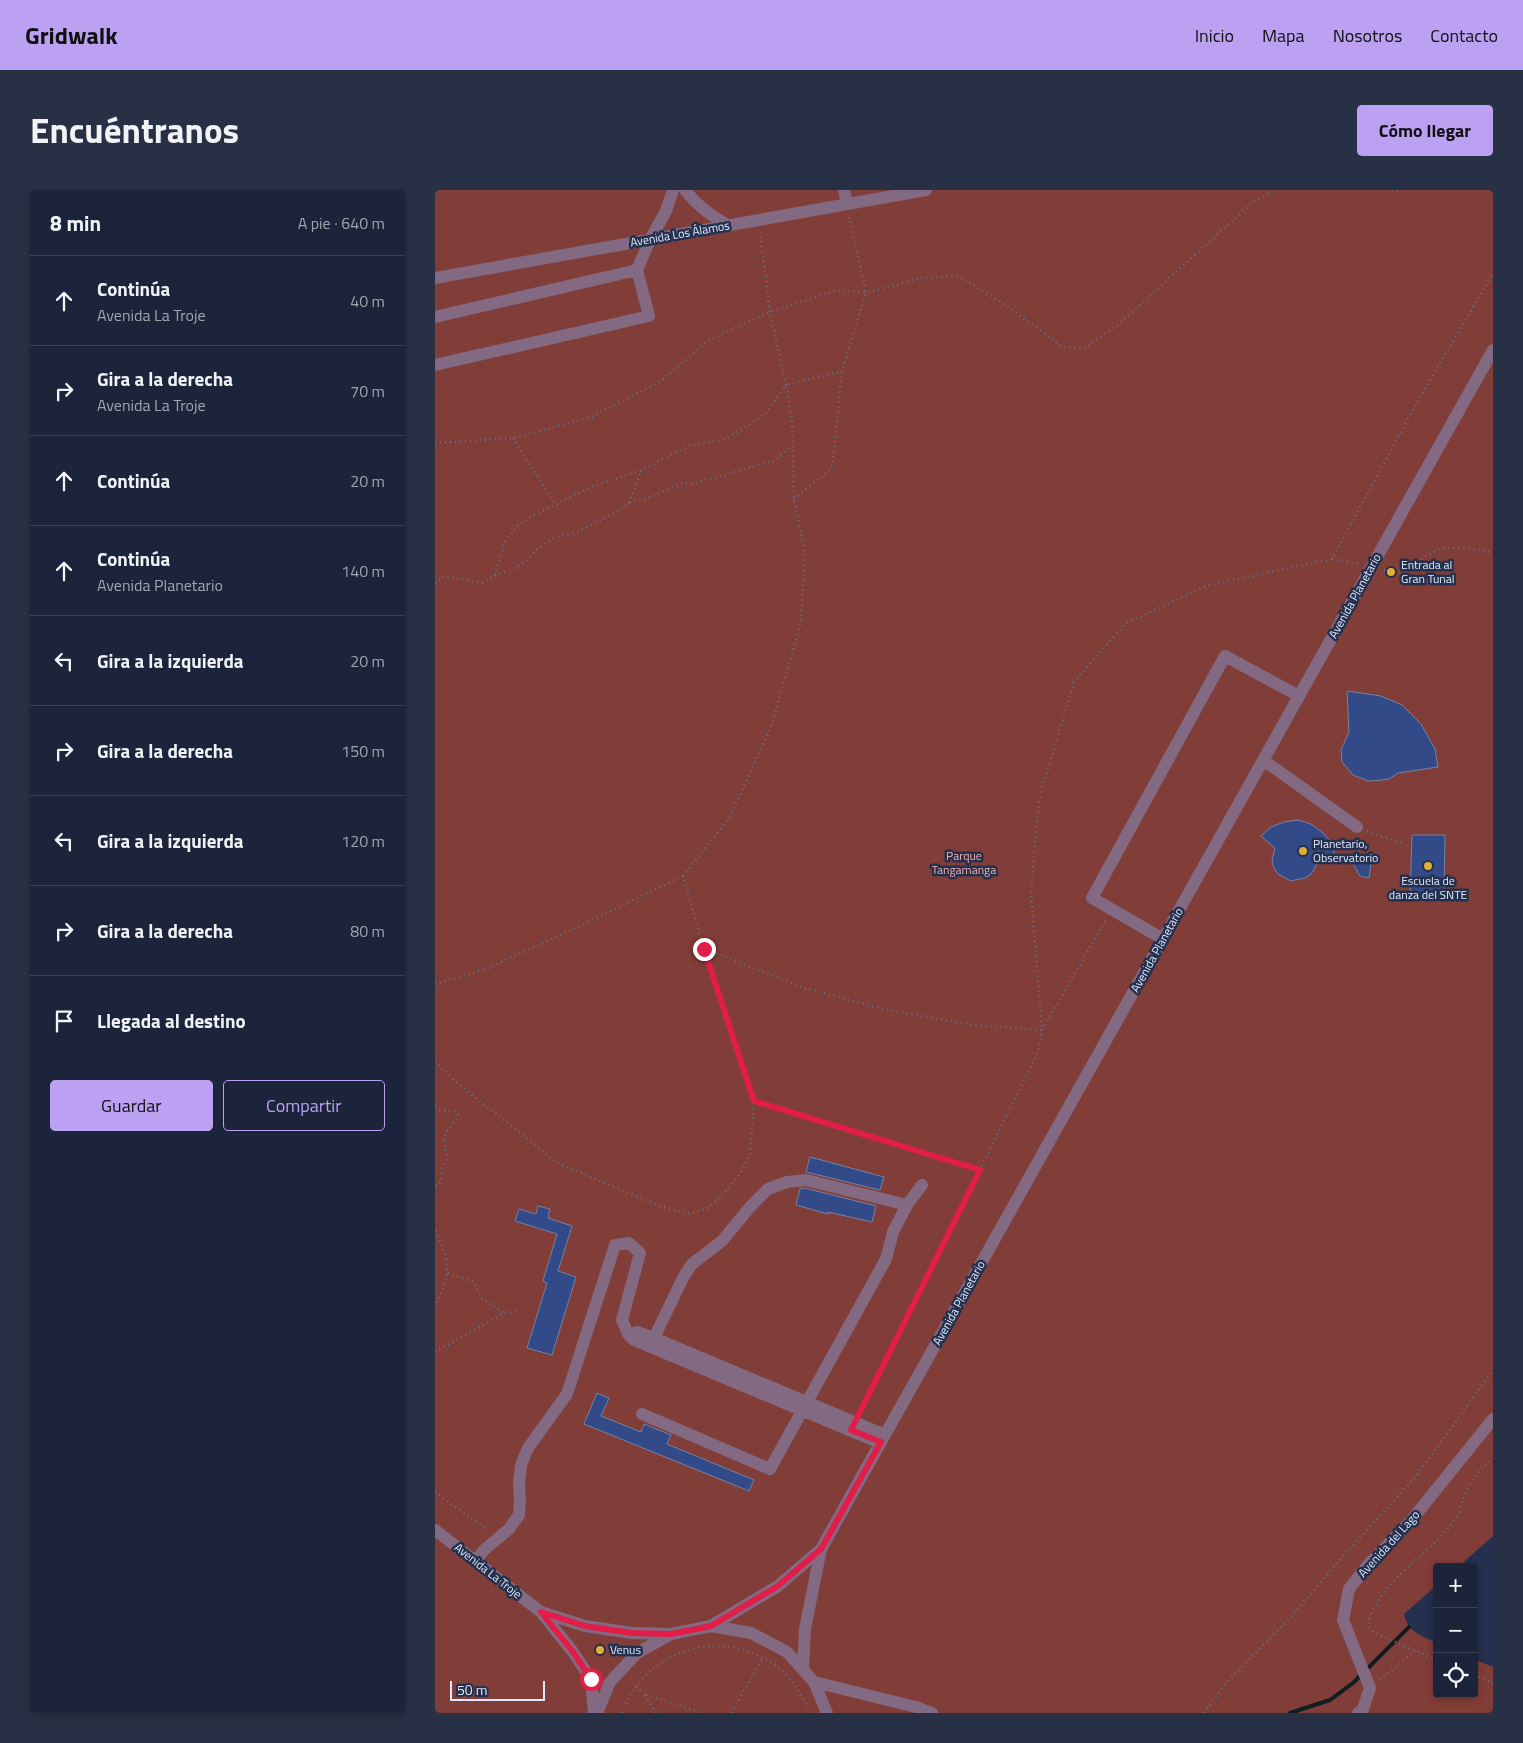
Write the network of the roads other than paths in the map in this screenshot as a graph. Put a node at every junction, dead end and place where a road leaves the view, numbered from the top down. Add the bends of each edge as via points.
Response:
1 (673, 190) edge
2 (685, 190) edge
3 (844, 190) edge
4 (926, 190) edge
5 (847, 204) junction
6 (729, 226) junction
7 (650, 240) junction
8 (637, 270) junction
9 (435, 278) edge
10 (435, 317) edge
11 (1493, 350) edge
12 (435, 365) edge
13 (1299, 696) junction
14 (1263, 760) junction
15 (1357, 827) road end
16 (1163, 939) junction
17 (921, 1185) dead end
18 (907, 1205) junction
19 (628, 1334) junction
20 (654, 1338) junction
21 (805, 1406) junction
22 (642, 1414) dead end
23 (1493, 1419) edge
24 (883, 1439) junction
25 (435, 1530) edge
26 (821, 1549) junction
27 (475, 1561) junction
28 (541, 1612) junction
29 (711, 1626) junction
30 (671, 1634) junction
31 (803, 1670) junction
32 (814, 1682) junction
33 (596, 1713) edge
34 (827, 1713) edge
35 (932, 1713) edge
36 (1357, 1713) edge

1 - 7 street via 666,212
2 - 6 street via 692,200
3 - 5 street
4 - 5 street, Avenida Los Álamos
5 - 6 street, Avenida Los Álamos
6 - 7 street, Avenida Los Álamos
7 - 8 street
7 - 9 street, Avenida Los Álamos
8 - 10 street
8 - 12 street via 649,316
11 - 13 street, Avenida Planetario
13 - 14 street, Avenida Planetario
13 - 16 street via 1225,656 1092,898
14 - 15 street
14 - 16 street, Avenida Planetario
16 - 24 street, Avenida Planetario
17 - 18 street
18 - 20 street via 806,1180 768,1189 722,1241 692,1264
18 - 21 street via 893,1232 886,1259
19 - 20 street via 637,1332
19 - 21 street via 634,1340
19 - 27 street via 622,1320 640,1253 629,1243 615,1245 567,1394 528,1448 521,1465 519,1515
20 - 21 street
21 - 22 street via 770,1468
21 - 24 street
21 - 24 street via 855,1422
23 - 36 street, Avenida del Lago via 1410,1522 1349,1589 1343,1620 1366,1678 1363,1709
24 - 26 street, Avenida Planetario
25 - 27 street, Avenida La Troje
26 - 29 street, Avenida Planetario via 778,1586
26 - 31 street, Avenida Planetario via 805,1630
27 - 28 street, Avenida La Troje
28 - 30 street, Avenida La Troje via 585,1626 632,1633
28 - 33 street, Avenida La Troje via 591,1679
29 - 30 street
29 - 31 street via 751,1633 787,1652
30 - 33 street via 637,1653 611,1682
31 - 32 street
32 - 34 street
32 - 35 street

